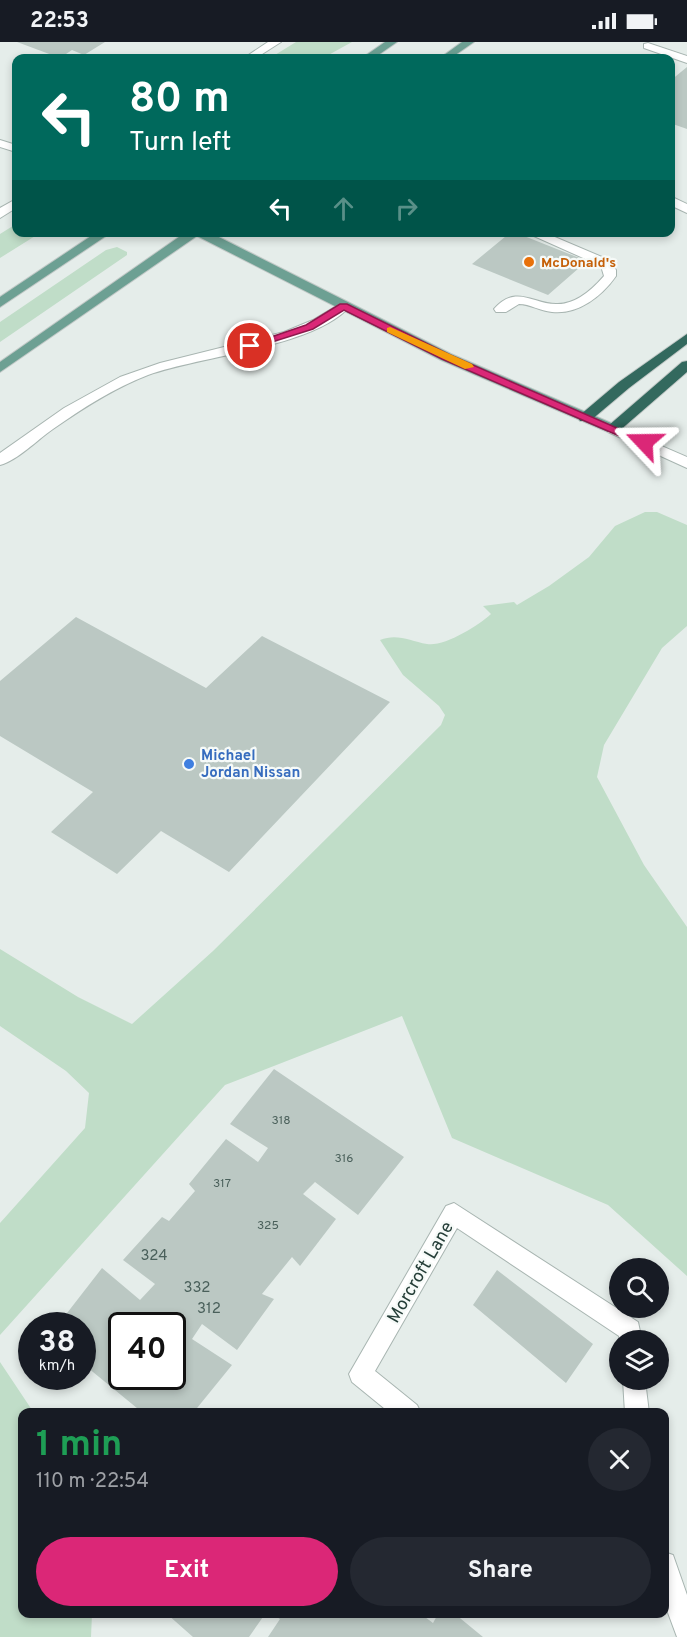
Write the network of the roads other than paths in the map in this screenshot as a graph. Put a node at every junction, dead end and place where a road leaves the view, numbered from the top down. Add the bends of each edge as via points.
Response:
1 (276, 42) edge
2 (392, 42) edge
3 (469, 42) edge
4 (648, 46) dead end
5 (256, 54) edge
6 (373, 54) edge
7 (451, 54) edge
8 (670, 54) edge
9 (99, 237) edge
10 (189, 237) edge
11 (206, 237) edge
12 (543, 237) edge
13 (0, 303) edge
14 (343, 306) junction
15 (501, 309) dead end
16 (687, 338) edge
17 (687, 364) edge
18 (0, 368) edge
19 (585, 418) junction
20 (613, 429) junction
21 (0, 460) edge
22 (687, 463) edge
23 (630, 1330) edge
24 (635, 1390) edge
25 (403, 1408) edge
26 (637, 1408) edge
27 (669, 1579) edge
28 (687, 1631) edge

1 - 5 street
2 - 6 main road
3 - 7 main road
4 - 8 street
9 - 13 main road
10 - 18 main road
11 - 14 main road
12 - 15 street via 597,259 610,270 609,276 584,301 564,308 517,300
14 - 19 main road via 446,357
14 - 21 street via 301,330 176,362 116,384
16 - 19 highway
17 - 20 highway
19 - 20 main road
20 - 22 street
23 - 25 street, Morcroft Lane via 454,1213 360,1374
24 - 26 street
27 - 28 street

